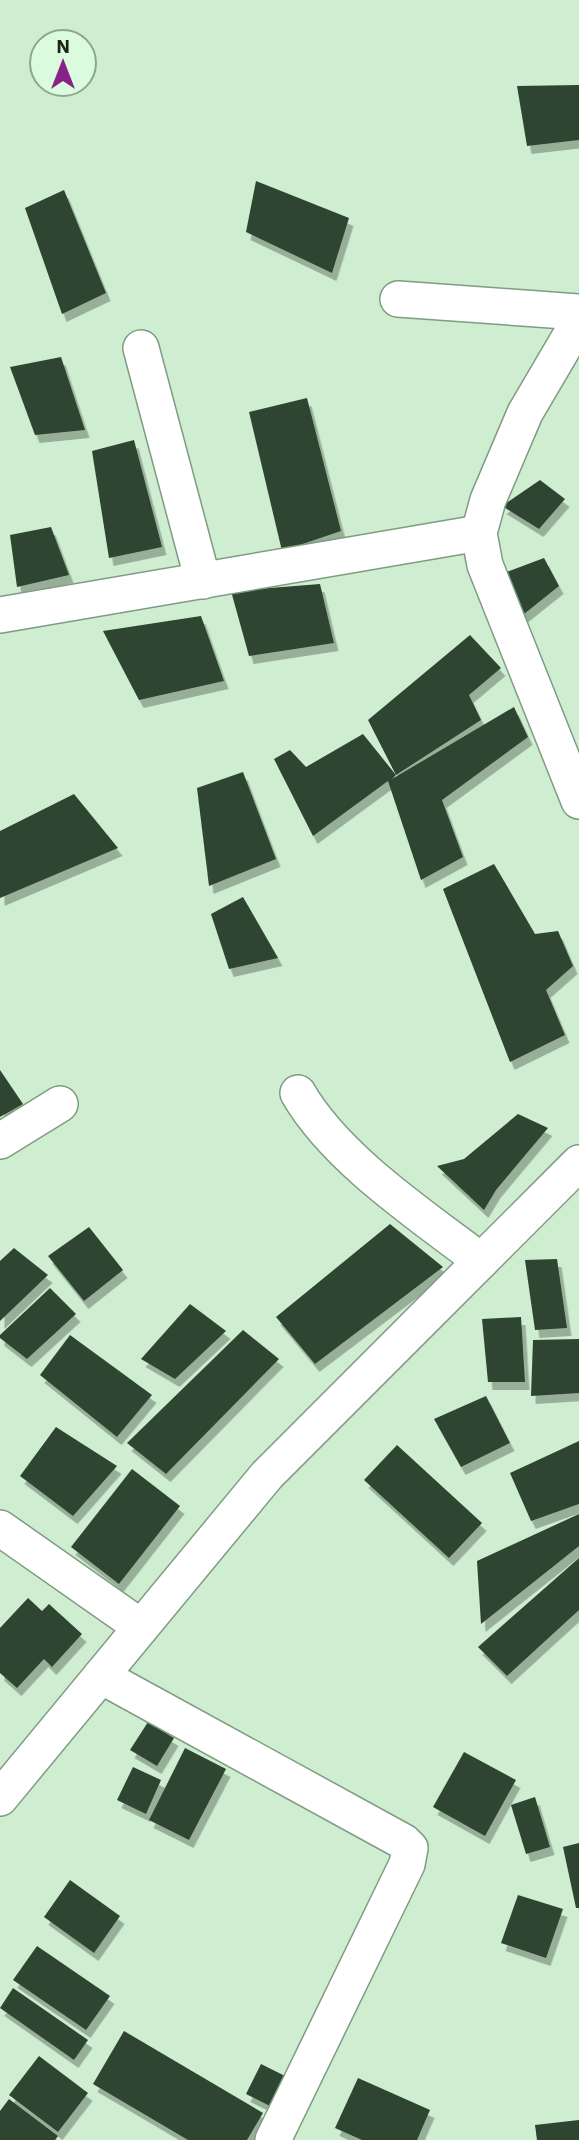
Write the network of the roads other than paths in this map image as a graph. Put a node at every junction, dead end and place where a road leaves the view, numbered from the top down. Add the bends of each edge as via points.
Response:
1 (398, 299) dead end
2 (579, 312) edge
3 (579, 321) edge
4 (141, 348) dead end
5 (479, 533) junction
6 (203, 582) junction
7 (0, 615) edge
8 (579, 801) edge
9 (298, 1093) dead end
10 (60, 1104) dead end
11 (0, 1140) edge
12 (579, 1163) edge
13 (481, 1261) junction
14 (0, 1528) edge
15 (141, 1627) junction
16 (101, 1676) junction
17 (0, 1798) edge
18 (273, 2140) edge

1 - 2 street
3 - 5 street via 525,413
4 - 6 street
5 - 6 street
5 - 8 street via 485,565
6 - 7 street
9 - 13 street via 311,1116 384,1186
10 - 11 street
12 - 13 street
13 - 15 street via 268,1475
14 - 15 street
15 - 16 street
16 - 17 street
16 - 18 street via 410,1848 407,1864

